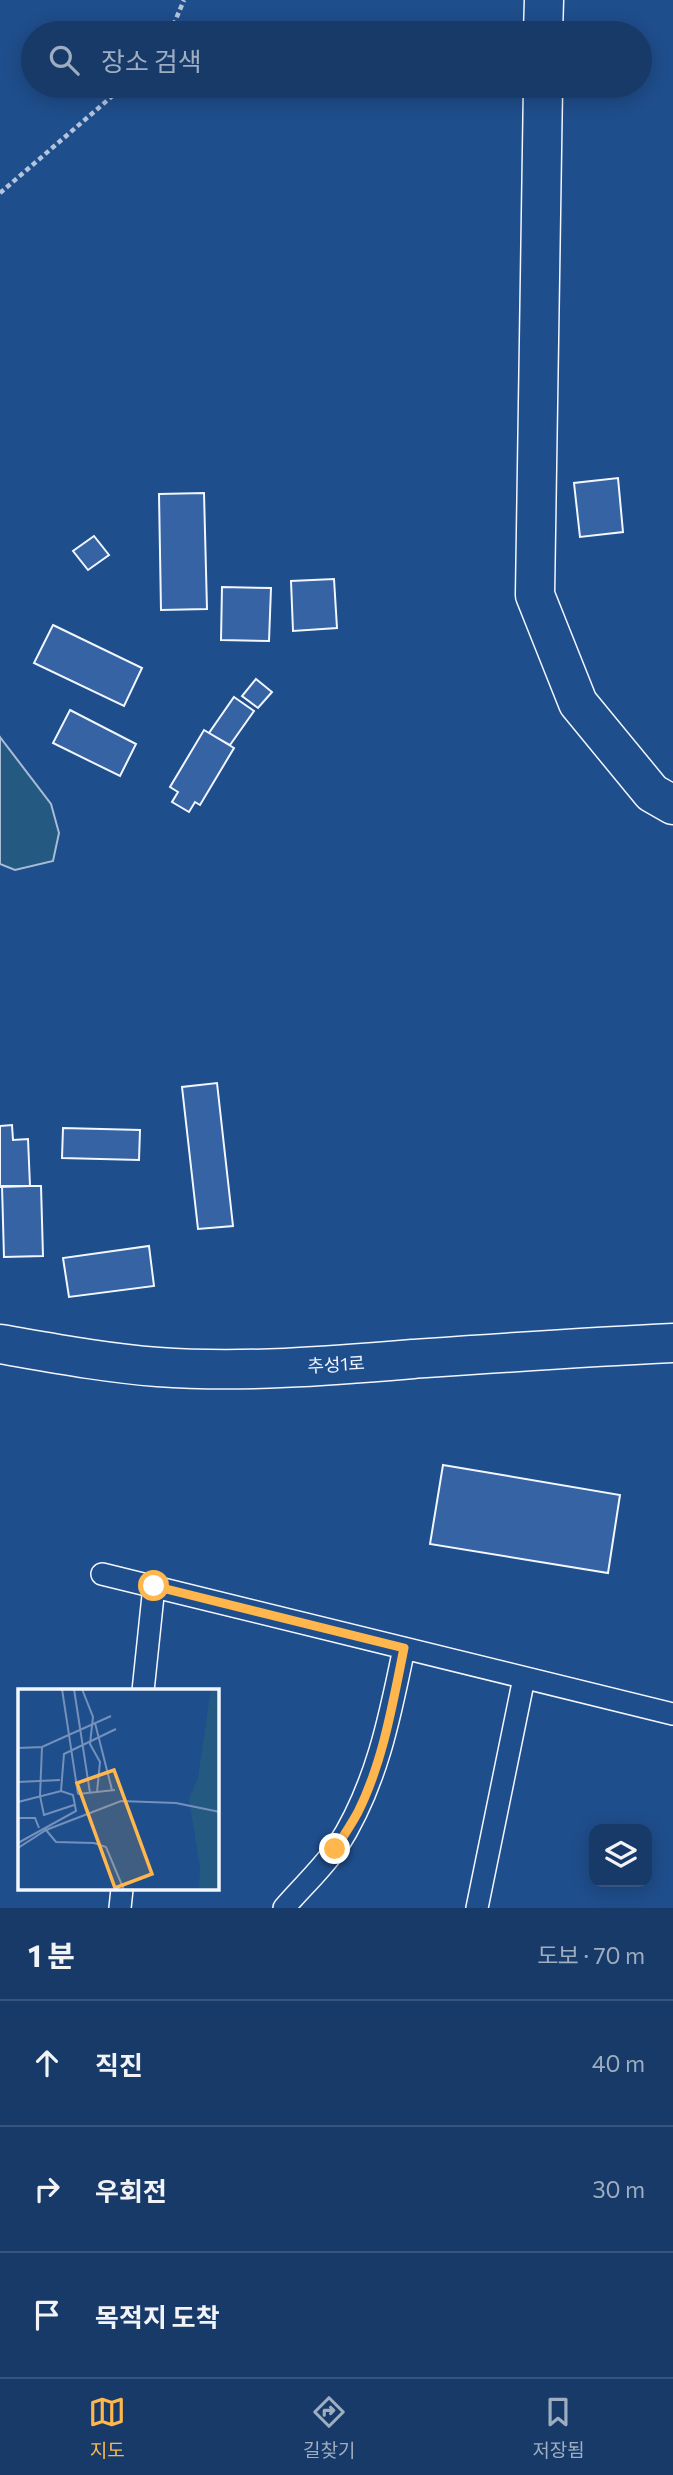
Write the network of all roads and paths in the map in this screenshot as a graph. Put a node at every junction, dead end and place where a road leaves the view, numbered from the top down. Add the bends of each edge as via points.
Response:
1 (184, 0) edge
2 (544, 0) edge
3 (175, 21) edge
4 (543, 21) edge
5 (110, 98) edge
6 (542, 98) edge
7 (0, 193) edge
8 (673, 806) edge
9 (673, 1343) edge
10 (0, 1344) edge
11 (102, 1574) dead end
12 (154, 1586) junction
13 (404, 1648) junction
14 (524, 1678) junction
15 (143, 1689) edge
16 (673, 1714) edge
17 (122, 1890) edge
18 (120, 1908) edge
19 (284, 1908) edge
20 (477, 1908) edge

1 - 3 path
2 - 4 street
5 - 7 path
6 - 8 street via 535,595 578,703 652,793
9 - 10 street, 추성1로 via 329,1366 230,1368 80,1359
11 - 12 lane
12 - 13 lane
12 - 15 lane
13 - 14 lane
13 - 19 lane via 375,1768 358,1811 335,1849
14 - 16 lane
14 - 20 lane
17 - 18 lane

